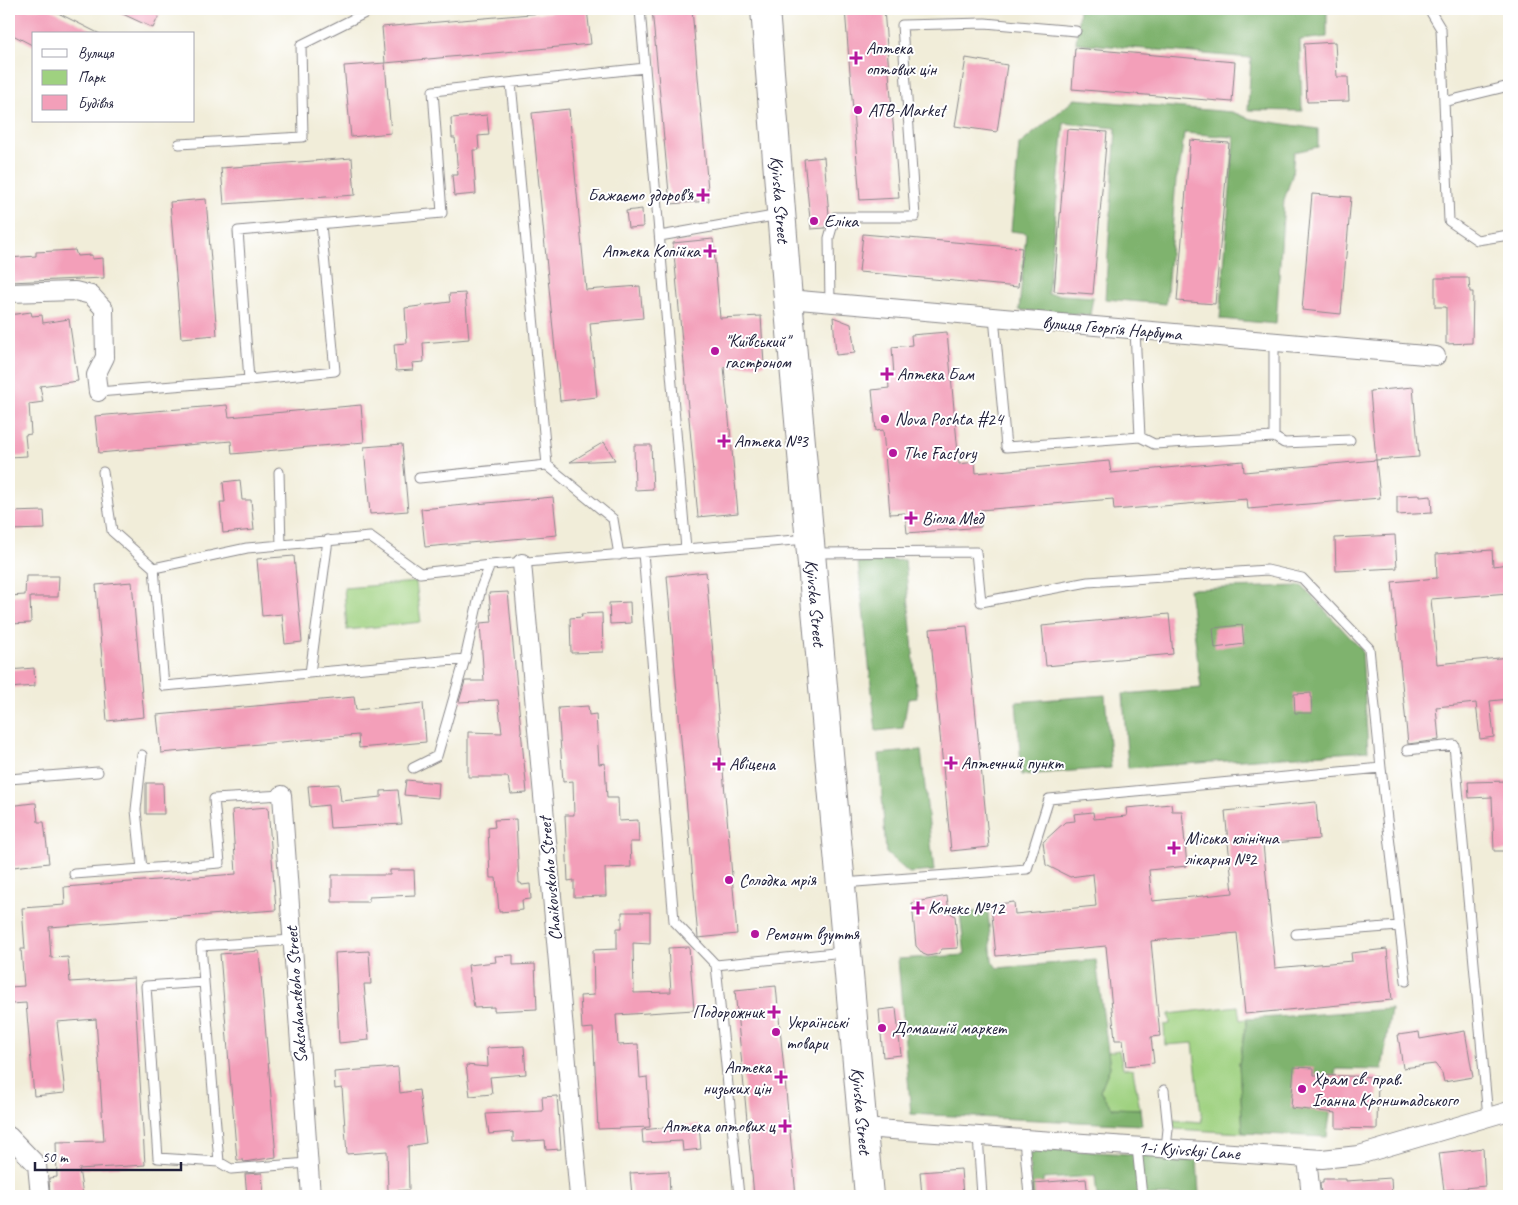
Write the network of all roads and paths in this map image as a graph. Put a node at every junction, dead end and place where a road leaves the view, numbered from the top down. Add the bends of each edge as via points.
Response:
1 (373, 9) edge
2 (640, 9) edge
3 (765, 9) edge
4 (1429, 9) edge
5 (1076, 31) dead end
6 (645, 68) junction
7 (511, 82) junction
8 (1509, 86) edge
9 (1444, 102) junction
10 (179, 144) dead end
11 (782, 215) junction
12 (321, 224) junction
13 (1509, 235) edge
14 (660, 236) junction
15 (9, 293) edge
16 (788, 299) junction
17 (830, 302) junction
18 (994, 317) junction
19 (1135, 330) junction
20 (1274, 342) junction
21 (1436, 356) dead end
22 (249, 380) junction
23 (98, 392) joint
24 (1274, 436) junction
25 (1140, 438) junction
26 (1350, 440) dead end
27 (548, 465) junction
28 (103, 472) dead end
29 (279, 472) dead end
30 (419, 478) dead end
31 (328, 540) junction
32 (280, 545) junction
33 (810, 546) junction
34 (686, 549) junction
35 (643, 553) junction
36 (619, 555) junction
37 (522, 563) junction
38 (490, 565) junction
39 (154, 568) junction
40 (465, 659) junction
41 (310, 673) junction
42 (1407, 750) dead end
43 (142, 755) dead end
44 (413, 768) dead end
45 (1381, 768) junction
46 (98, 772) dead end
47 (9, 779) edge
48 (282, 795) joint
49 (142, 870) junction
50 (74, 874) dead end
51 (840, 884) junction
52 (1400, 926) junction
53 (1296, 934) dead end
54 (292, 940) junction
55 (846, 951) junction
56 (716, 966) junction
57 (1406, 980) dead end
58 (204, 982) junction
59 (1164, 1090) dead end
60 (1509, 1110) edge
61 (1488, 1117) junction
62 (862, 1128) junction
63 (9, 1136) edge
64 (978, 1136) junction
65 (1024, 1139) junction
66 (1137, 1146) junction
67 (1166, 1148) junction
68 (1308, 1158) junction
69 (219, 1162) junction
70 (308, 1163) junction
71 (40, 1196) edge
72 (311, 1196) edge
73 (579, 1196) edge
74 (739, 1196) edge
75 (869, 1196) edge
76 (982, 1196) edge
77 (1029, 1196) edge
78 (1142, 1196) edge
79 (1311, 1196) edge

1 - 10 lane via 301,45 303,137
2 - 6 lane
3 - 11 main road, Kyivska Street
4 - 9 lane via 1441,29
5 - 17 lane via 985,23 902,25 916,216 835,216 829,238
6 - 7 lane
6 - 14 lane
7 - 12 lane via 433,91 442,212
7 - 27 lane
8 - 9 lane
9 - 13 lane via 1449,221 1477,240
11 - 14 lane
11 - 16 main road, Kyivska Street
12 - 22 lane via 238,231
12 - 22 lane via 334,371
14 - 34 lane
15 - 23 street via 75,291 91,295 104,309 105,357 96,376
16 - 17 street, вулиця Георгія Нарбута
16 - 33 main road, Kyivska Street
17 - 18 street, вулиця Георгія Нарбута
18 - 19 street, вулиця Георгія Нарбута
18 - 25 lane via 1006,447
19 - 20 street, вулиця Георгія Нарбута
19 - 25 lane
20 - 21 street, вулиця Георгія Нарбута
20 - 24 lane
22 - 23 lane
24 - 25 lane via 1154,444
24 - 26 lane via 1284,443
27 - 30 lane
27 - 36 lane via 613,519
28 - 39 lane via 112,530
29 - 32 lane
31 - 32 lane
31 - 38 lane via 370,537 420,573
31 - 41 lane
32 - 39 lane via 246,548
33 - 34 lane
33 - 45 lane via 976,552 981,602 1098,582 1267,570 1302,578 1368,648
33 - 51 main road, Kyivska Street
34 - 35 lane
35 - 36 lane
35 - 56 lane via 674,922
36 - 37 lane
37 - 38 lane
37 - 73 street, Chaikovskoho Street
38 - 40 lane via 481,588
39 - 41 lane via 164,686
40 - 41 lane
40 - 44 lane via 436,756
42 - 61 lane via 1454,745
43 - 49 lane via 136,810
45 - 51 lane via 1049,799 1027,869
45 - 52 lane
46 - 47 lane
48 - 49 lane via 214,799 220,863
48 - 54 street, Saksahanskoho Street
49 - 50 lane
51 - 55 main road, Kyivska Street
52 - 53 lane
52 - 57 lane
54 - 58 lane via 201,946
54 - 70 street, Saksahanskoho Street
55 - 56 lane
55 - 62 main road, Kyivska Street
56 - 74 lane
58 - 69 lane
58 - 69 lane via 146,986 158,1158
59 - 67 lane via 1168,1130
60 - 61 street, 1-i Kyivskyi Lane
61 - 68 street, 1-i Kyivskyi Lane via 1360,1155
62 - 64 street, 1-i Kyivskyi Lane
62 - 75 main road, Kyivska Street
63 - 71 street via 37,1165
64 - 65 street, 1-i Kyivskyi Lane
64 - 76 lane
65 - 66 street, 1-i Kyivskyi Lane
65 - 77 lane
66 - 67 street, 1-i Kyivskyi Lane
66 - 78 lane
67 - 68 street, 1-i Kyivskyi Lane
68 - 79 street
69 - 70 lane via 231,1169
70 - 72 street, Saksahanskoho Street

